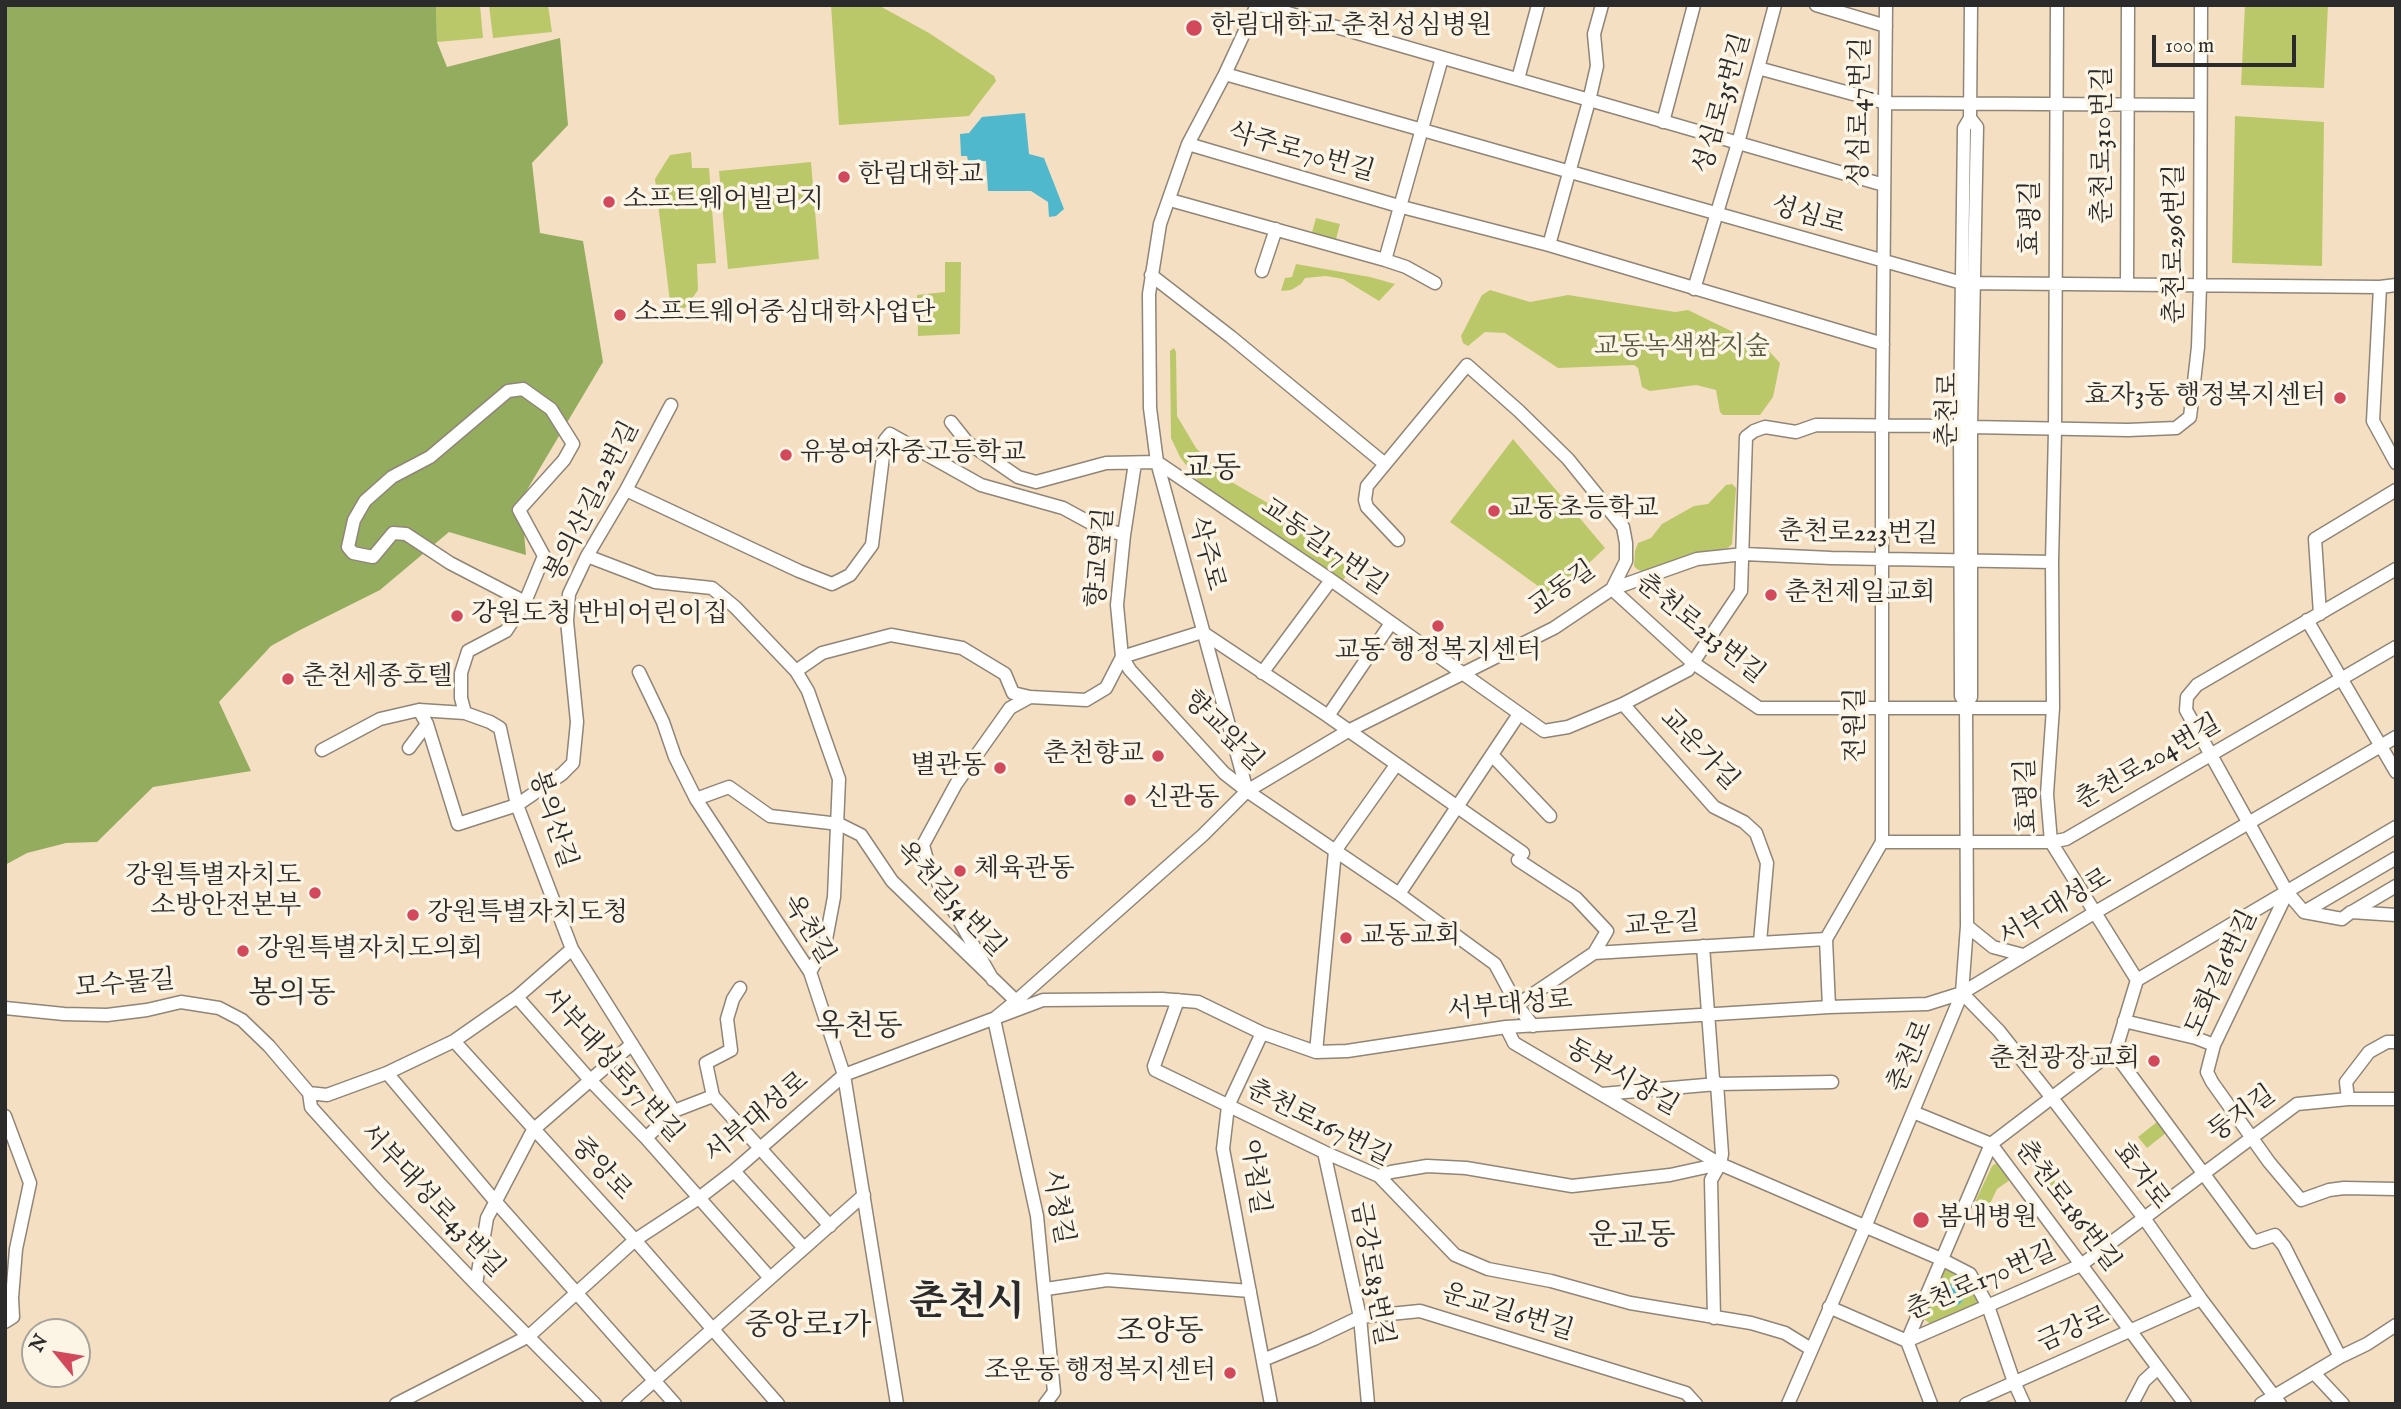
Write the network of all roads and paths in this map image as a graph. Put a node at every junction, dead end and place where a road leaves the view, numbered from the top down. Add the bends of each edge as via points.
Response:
1 (1259, 5) edge
2 (1538, 5) edge
3 (1602, 5) edge
4 (1694, 5) edge
5 (1775, 5) edge
6 (1816, 5) edge
7 (1886, 5) edge
8 (1970, 5) edge
9 (2057, 5) edge
10 (2128, 5) edge
11 (2201, 5) edge
12 (1886, 26) junction
13 (1442, 58) junction
14 (1758, 68) junction
15 (1225, 74) junction
16 (1518, 79) junction
17 (1589, 101) junction
18 (1886, 103) junction
19 (1970, 103) junction
20 (2055, 103) junction
21 (2127, 104) junction
22 (2200, 105) junction
23 (1970, 118) junction
24 (1664, 122) junction
25 (1422, 131) junction
26 (1738, 143) junction
27 (1188, 144) junction
28 (1569, 173) junction
29 (1884, 185) junction
30 (1170, 200) junction
31 (1402, 207) junction
32 (1716, 214) junction
33 (1276, 229) junction
34 (1549, 245) junction
35 (1385, 260) junction
36 (1883, 262) junction
37 (1262, 271) dead end
38 (1151, 275) junction
39 (1435, 283) dead end
40 (1962, 283) junction
41 (1975, 285) junction
42 (2055, 285) junction
43 (2127, 285) junction
44 (2396, 285) edge
45 (2200, 286) junction
46 (2380, 287) junction
47 (1694, 289) junction
48 (1883, 344) junction
49 (671, 405) dead end
50 (951, 422) dead end
51 (1882, 427) junction
52 (1966, 427) junction
53 (2055, 430) junction
54 (1157, 462) junction
55 (1135, 463) junction
56 (2396, 463) edge
57 (1385, 464) junction
58 (626, 490) junction
59 (2396, 491) edge
60 (1124, 535) junction
61 (1398, 540) dead end
62 (1744, 554) junction
63 (587, 556) junction
64 (1882, 559) junction
65 (1967, 560) junction
66 (2052, 562) junction
67 (2396, 569) edge
68 (1331, 580) junction
69 (1612, 589) junction
70 (525, 602) junction
71 (2320, 614) junction
72 (2307, 620) junction
73 (1391, 623) junction
74 (1202, 632) junction
75 (2396, 647) edge
76 (1122, 657) junction
77 (1692, 662) junction
78 (796, 671) junction
79 (639, 672) dead end
80 (1262, 673) junction
81 (1462, 675) junction
82 (2340, 680) junction
83 (1030, 697) junction
84 (1623, 704) junction
85 (1966, 707) junction
86 (2053, 708) junction
87 (416, 710) junction
88 (1881, 710) junction
89 (464, 713) junction
90 (1519, 714) junction
91 (1328, 716) junction
92 (427, 724) junction
93 (1348, 731) junction
94 (2396, 737) edge
95 (409, 747) dead end
96 (2381, 747) junction
97 (323, 750) dead end
98 (1492, 755) junction
99 (2211, 755) junction
100 (1396, 765) junction
101 (2396, 772) edge
102 (1247, 791) junction
103 (696, 799) junction
104 (517, 805) junction
105 (1457, 807) junction
106 (1550, 816) dead end
107 (2248, 822) junction
108 (839, 824) junction
109 (2396, 827) edge
110 (1882, 842) junction
111 (2051, 842) junction
112 (1967, 843) junction
113 (1335, 850) junction
114 (2396, 858) edge
115 (2396, 886) edge
116 (2287, 892) junction
117 (1399, 894) junction
118 (2304, 912) junction
119 (2351, 912) junction
120 (2094, 913) junction
121 (2396, 915) edge
122 (1967, 926) junction
123 (1826, 939) junction
124 (1760, 942) junction
125 (1703, 946) junction
126 (572, 949) junction
127 (1594, 953) junction
128 (2023, 955) junction
129 (810, 972) junction
130 (993, 980) junction
131 (2137, 980) junction
132 (740, 988) dead end
133 (1962, 993) junction
134 (517, 996) junction
135 (1178, 1000) junction
136 (1016, 1002) junction
137 (1517, 1004) junction
138 (1829, 1007) junction
139 (5, 1008) edge
140 (1708, 1014) junction
141 (994, 1019) junction
142 (2124, 1021) junction
143 (1533, 1026) junction
144 (1506, 1027) junction
145 (1262, 1034) junction
146 (454, 1041) junction
147 (2396, 1042) edge
148 (632, 1044) junction
149 (2214, 1045) junction
150 (2113, 1051) junction
151 (1316, 1052) junction
152 (387, 1073) junction
153 (844, 1075) junction
154 (590, 1080) junction
155 (1832, 1082) dead end
156 (1717, 1084) junction
157 (309, 1093) junction
158 (1601, 1094) junction
159 (713, 1096) junction
160 (2052, 1098) junction
161 (2348, 1099) junction
162 (2396, 1099) edge
163 (1228, 1106) junction
164 (674, 1111) junction
165 (1913, 1112) junction
166 (5, 1116) edge
167 (533, 1130) junction
168 (2252, 1137) junction
169 (646, 1138) junction
170 (1991, 1144) junction
171 (762, 1149) junction
172 (1324, 1152) junction
173 (1720, 1164) junction
174 (734, 1171) junction
175 (2203, 1173) junction
176 (1379, 1177) junction
177 (2396, 1189) edge
178 (863, 1195) junction
179 (699, 1198) junction
180 (495, 1201) junction
181 (2144, 1218) junction
182 (830, 1226) junction
183 (1865, 1227) junction
184 (635, 1240) junction
185 (804, 1248) junction
186 (1941, 1259) junction
187 (2081, 1265) junction
188 (770, 1278) junction
189 (476, 1284) junction
190 (1046, 1289) junction
191 (1250, 1291) junction
192 (576, 1293) junction
193 (2201, 1300) junction
194 (1988, 1306) junction
195 (1829, 1307) junction
196 (1360, 1317) junction
197 (1714, 1318) junction
198 (5, 1322) edge
199 (2396, 1325) edge
200 (713, 1329) junction
201 (2129, 1331) junction
202 (529, 1336) junction
203 (1907, 1341) junction
204 (1811, 1349) junction
205 (2340, 1357) junction
206 (1263, 1360) junction
207 (2158, 1368) junction
208 (2314, 1373) junction
209 (654, 1380) junction
210 (2014, 1382) junction
211 (2277, 1399) edge
212 (396, 1404) edge
213 (595, 1404) edge
214 (628, 1404) edge
215 (676, 1404) edge
216 (778, 1404) edge
217 (897, 1404) edge
218 (1045, 1404) edge
219 (1271, 1404) edge
220 (1368, 1404) edge
221 (1696, 1404) edge
222 (1788, 1404) edge
223 (1931, 1404) edge
224 (1966, 1404) edge
225 (2024, 1404) edge
226 (2133, 1404) edge
227 (2185, 1404) edge
228 (2261, 1404) edge
229 (2343, 1404) edge

1 - 13 street
1 - 15 street, 삭주로
2 - 16 street
3 - 17 street via 1594,34 1597,66
4 - 24 street
5 - 14 street, 성심로35번길
6 - 12 street
7 - 12 street, 성심로47번길
8 - 19 street, 춘천로
9 - 20 street, 효평길
10 - 21 street, 춘천로310번길
11 - 22 street, 춘천로296번길
12 - 18 street, 성심로47번길
13 - 16 street
13 - 25 street, 삭주로70번길
14 - 18 street
14 - 26 street, 성심로35번길
15 - 25 street, 성심로
15 - 27 street, 삭주로
16 - 17 street
17 - 24 street
17 - 28 street
18 - 19 street
18 - 29 street, 성심로47번길
19 - 20 street
19 - 23 street, 춘천로
20 - 21 street
20 - 42 street, 효평길
21 - 22 street
21 - 43 street, 춘천로310번길
22 - 45 street, 춘천로296번길
23 - 40 street, 춘천로 via 1964,128
23 - 41 street, 춘천로 via 1977,127
24 - 26 street
25 - 28 street, 성심로
25 - 31 street, 삭주로70번길
26 - 29 street
26 - 32 street, 성심로35번길
27 - 30 street, 삭주로
27 - 31 street, 삭주로70번길
28 - 32 street, 성심로
28 - 34 street
29 - 36 street, 성심로47번길
30 - 33 street
30 - 38 street, 삭주로 via 1160,224
31 - 34 street, 삭주로70번길
31 - 35 street
32 - 36 street, 성심로
32 - 47 street
33 - 35 street
33 - 37 street
34 - 47 street, 삭주로70번길
35 - 39 street
36 - 40 street, 성심로
36 - 48 street, 전원길
38 - 54 street, 삭주로 via 1150,408
38 - 57 street
40 - 41 street, 성심로
40 - 52 street, 춘천로
41 - 42 street, 성심로
41 - 52 street, 춘천로
42 - 43 street, 성심로
42 - 53 street, 효평길
43 - 45 street, 성심로
44 - 46 street, 성심로
45 - 46 street, 성심로
45 - 53 street, 춘천로296번길 via 2199,347 2190,416 2176,428
46 - 56 street via 2373,421
47 - 48 street, 삭주로70번길
48 - 51 street, 전원길
49 - 58 street, 봉의산길22번길
50 - 55 street via 967,442 1017,477 1036,482 1106,463
51 - 52 street
51 - 62 street via 1816,425 1796,432 1765,426 1746,437
51 - 64 street, 전원길
52 - 53 street
52 - 65 street, 춘천로
53 - 66 street, 효평길
54 - 55 street
54 - 68 street, 교동길17번길
54 - 74 street, 삭주로
55 - 60 street, 향교옆길
57 - 61 street, 교동길 via 1367,486 1365,499
57 - 69 street, 교동길 via 1468,365 1568,459 1623,527 1626,561
58 - 60 street via 832,584 850,575 872,545 885,440 890,434 981,485 1063,508
58 - 63 street, 봉의산길22번길
59 - 71 street via 2315,539
60 - 76 street, 향교옆길 via 1117,605
62 - 64 street, 춘천로223번길
62 - 69 street, 춘천로223번길 via 1697,559
62 - 77 street, 춘천로223번길 via 1741,591
63 - 78 street via 655,582 712,588
63 - 104 street, 봉의산길22번길 via 569,594 566,621 577,722 573,763
64 - 65 street, 춘천로223번길
64 - 88 street, 전원길
65 - 66 street
65 - 85 street, 춘천로 via 1961,696
66 - 86 street, 효평길
67 - 71 street
68 - 73 street, 교동길17번길
68 - 80 street
69 - 77 street, 춘천로213번길
69 - 81 street, 교동길 via 1554,628
70 - 70 street via 544,556 519,510 573,444 551,409 523,390 508,391 430,457 392,477 365,501 354,520 348,547 353,553 373,557 393,533 406,534
70 - 89 street via 506,631 468,651 461,673
71 - 72 street
72 - 82 street
72 - 99 street via 2197,685 2188,697 2186,710
73 - 81 street, 교동길17번길
73 - 91 street
74 - 76 street
74 - 80 street
74 - 102 street, 삭주로
75 - 82 street, 춘천로204번길
76 - 83 street via 1105,688 1086,700
76 - 102 street, 향교앞길 via 1224,773
77 - 84 street, 춘천로223번길 via 1688,670
77 - 88 street, 춘천로213번길 via 1759,708
78 - 83 street via 822,653 891,635 962,648 1005,674 1013,693
78 - 108 street via 808,691 839,779
79 - 103 street, 옥천길
80 - 91 street
81 - 90 street, 교동길17번길
81 - 93 street, 교동길
82 - 96 street
82 - 99 street, 춘천로204번길
83 - 130 street via 1010,708 956,784 923,845 929,867
84 - 90 street, 교동길17번길 via 1568,727 1544,731
84 - 124 street, 교운가길 via 1714,807 1756,833 1767,863
85 - 86 street
85 - 88 street, 춘천로213번길
85 - 112 street, 춘천로
86 - 111 street, 효평길 via 2046,794
87 - 89 street, 봉의산길
87 - 92 street
87 - 97 street, 봉의산길 via 380,719
88 - 110 street, 전원길
89 - 104 street, 봉의산길 via 500,728
90 - 98 street
91 - 93 street
92 - 95 street
92 - 104 street, 봉의산길22번길 via 458,824
93 - 100 street
93 - 102 street, 교동길
94 - 96 street, 서부대성로
96 - 101 street
96 - 107 street, 서부대성로
98 - 105 street
98 - 106 street
99 - 107 street
99 - 111 street, 춘천로204번길 via 2066,839
100 - 105 street
100 - 113 street
102 - 113 street, 향교앞길
102 - 136 street
103 - 108 street, 옥천길54번길 via 729,787 770,816
103 - 129 street, 옥천길
104 - 126 street, 봉의산길
105 - 117 street
105 - 127 street via 1576,898 1607,931
107 - 116 street
107 - 120 street, 서부대성로
108 - 129 street via 825,945
108 - 130 street, 옥천길54번길 via 861,835 892,881
109 - 116 street
110 - 112 street, 춘천로204번길
110 - 123 street
111 - 112 street, 춘천로204번길
111 - 120 street, 효평길
112 - 122 street, 춘천로
113 - 117 street, 향교앞길
113 - 151 street
114 - 118 street
115 - 119 street
116 - 118 street
116 - 131 street
116 - 149 street, 도화길6번길
117 - 137 street, 향교앞길 via 1495,964
118 - 119 street via 2342,919
119 - 121 street
120 - 128 street, 서부대성로
120 - 131 street, 효평길
122 - 128 street via 1993,947
122 - 133 street, 춘천로
123 - 124 street, 교운길
123 - 138 street
124 - 125 street, 교운길
125 - 127 street, 교운길
125 - 140 street
126 - 134 street
126 - 148 street, 봉의산길
127 - 137 street, 교운길
128 - 133 street, 서부대성로
129 - 153 street, 옥천길
130 - 136 street, 옥천길54번길
131 - 142 street
132 - 159 street via 727,1019 730,1051 706,1063
133 - 138 street, 서부대성로 via 1927,1004
133 - 160 street, 효자로
133 - 165 street, 춘천로
134 - 146 street
134 - 154 street, 서부대성로57번길
135 - 141 street, 서부대성로 via 1043,1000
135 - 145 street, 서부대성로 via 1198,1002
135 - 163 street, 춘천로167번길 via 1155,1070
136 - 141 street
137 - 143 street, 향교앞길
138 - 140 street, 서부대성로
139 - 157 street, 모수물길 via 107,1015 181,1002 219,1008 242,1020
140 - 143 street, 서부대성로
140 - 156 street, 동부시장길
141 - 153 street, 서부대성로
141 - 190 street, 시청길 via 1037,1216
142 - 149 street
142 - 150 street
143 - 144 street, 서부대성로
144 - 151 street, 서부대성로
144 - 158 street, 동부시장길 via 1514,1043
145 - 151 street, 서부대성로
145 - 163 street, 아침길
146 - 152 street
146 - 167 street, 중앙로
147 - 161 street via 2370,1052 2346,1082
148 - 154 street
148 - 164 street, 봉의산길
149 - 168 street, 도화길6번길 via 2207,1072
150 - 160 street
150 - 175 street, 둥지길
152 - 157 street via 327,1095
152 - 180 street
153 - 171 street, 서부대성로
153 - 178 street, 옥천길
154 - 167 street
154 - 169 street, 서부대성로57번길
155 - 156 street
156 - 158 street
156 - 173 street, 동부시장길
157 - 189 street, 서부대성로43번길 via 311,1107
158 - 173 street, 동부시장길
159 - 164 street
159 - 171 street
160 - 170 street
160 - 181 street, 효자로
161 - 162 street, 둥지길
161 - 168 street, 둥지길 via 2297,1104
163 - 172 street, 춘천로167번길
163 - 191 street, 아침길 via 1223,1149
164 - 169 street
165 - 170 street, 춘천로186번길
165 - 183 street, 춘천로
166 - 198 street via 30,1183 16,1249 13,1317
167 - 180 street
167 - 184 street, 중앙로
168 - 175 street, 둥지길
168 - 177 street, 도화길6번길 via 2301,1200 2344,1188
169 - 179 street, 서부대성로57번길
170 - 186 street
170 - 187 street, 춘천로186번길
171 - 174 street, 서부대성로
171 - 182 street
172 - 176 street, 춘천로167번길
172 - 196 street, 금강로83번길
173 - 176 street via 1670,1175 1572,1186 1427,1166
173 - 183 street, 동부시장길
173 - 197 street via 1711,1180
174 - 179 street, 서부대성로
174 - 185 street
175 - 181 street, 둥지길
175 - 205 street, 둥지길 via 2254,1242 2275,1235 2284,1245
176 - 197 street, 춘천로167번길 via 1455,1255 1475,1265 1630,1303
178 - 182 street
178 - 217 street, 옥천길
179 - 184 street, 서부대성로
179 - 188 street, 서부대성로57번길
180 - 189 street via 487,1218
180 - 192 street
181 - 187 street, 춘천로170번길
181 - 193 street, 효자로
182 - 185 street
183 - 186 street, 동부시장길
183 - 195 street, 춘천로
184 - 192 street, 서부대성로
184 - 200 street, 중앙로
185 - 188 street
186 - 194 street, 동부시장길 via 1970,1274
186 - 203 street
187 - 194 street, 춘천로170번길
187 - 201 street, 춘천로186번길
188 - 200 street
189 - 202 street, 서부대성로43번길
190 - 191 street via 1107,1280
190 - 218 street, 시청길 via 1054,1392
191 - 206 street, 아침길
192 - 202 street, 서부대성로
192 - 209 street
193 - 201 street, 금강로
193 - 211 street, 효자로
194 - 203 street, 춘천로170번길
194 - 210 street, 동부시장길
195 - 203 street, 춘천로170번길
195 - 204 street, 춘천로
196 - 206 street, 운교길6번길
196 - 220 street, 금강로83번길
196 - 221 street, 운교길6번길 via 1420,1311 1686,1393
197 - 204 street, 춘천로167번길 via 1785,1333
199 - 205 street
200 - 209 street
200 - 216 street, 중앙로
201 - 207 street, 춘천로186번길
201 - 210 street, 금강로
202 - 212 street, 서부대성로
202 - 213 street, 서부대성로43번길
203 - 223 street
204 - 222 street, 춘천로
205 - 208 street
206 - 219 street, 아침길
207 - 226 street via 2144,1381
207 - 227 street, 춘천로186번길
208 - 211 street
208 - 229 street
209 - 214 street
209 - 215 street
210 - 224 street, 금강로
210 - 225 street, 동부시장길
211 - 228 street

